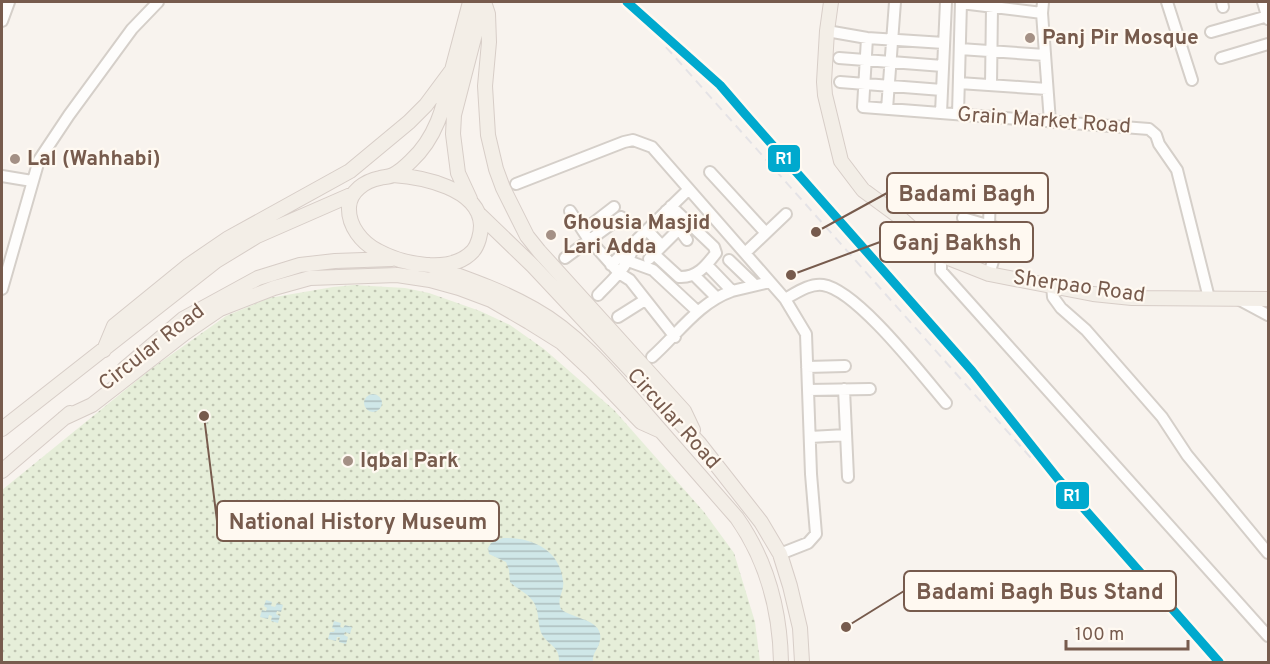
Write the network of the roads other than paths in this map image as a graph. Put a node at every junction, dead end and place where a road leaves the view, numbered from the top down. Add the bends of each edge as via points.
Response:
1 (9, 2) edge
2 (158, 2) edge
3 (470, 2) edge
4 (483, 2) edge
5 (831, 2) edge
6 (895, 2) edge
7 (946, 2) edge
8 (961, 2) edge
9 (1167, 2) edge
10 (1263, 2) edge
11 (992, 7) junction
12 (1043, 7) edge
13 (1268, 18) edge
14 (2, 21) edge
15 (827, 31) junction
16 (1211, 32) dead end
17 (867, 38) junction
18 (890, 39) junction
19 (944, 43) junction
20 (1269, 44) edge
21 (960, 49) junction
22 (992, 51) junction
23 (1045, 55) junction
24 (839, 58) dead end
25 (1221, 58) dead end
26 (866, 60) junction
27 (890, 62) junction
28 (943, 66) junction
29 (452, 70) junction
30 (1192, 80) dead end
31 (840, 82) dead end
32 (864, 83) junction
33 (959, 83) junction
34 (888, 85) junction
35 (991, 85) junction
36 (1047, 89) junction
37 (942, 90) junction
38 (887, 109) junction
39 (941, 113) junction
40 (958, 114) junction
41 (1050, 122) junction
42 (710, 172) dead end
43 (393, 175) junction
44 (2, 176) edge
45 (32, 182) junction
46 (516, 184) dead end
47 (688, 190) junction
48 (990, 190) dead end
49 (353, 194) junction
50 (614, 207) dead end
51 (475, 208) junction
52 (669, 208) junction
53 (570, 211) dead end
54 (786, 214) dead end
55 (621, 217) dead end
56 (963, 218) dead end
57 (989, 226) junction
58 (679, 229) junction
59 (647, 230) junction
60 (583, 231) junction
61 (766, 233) junction
62 (730, 236) junction
63 (687, 240) dead end
64 (590, 241) junction
65 (634, 242) junction
66 (658, 250) junction
67 (716, 253) junction
68 (745, 253) junction
69 (941, 255) junction
70 (565, 258) dead end
71 (394, 259) junction
72 (729, 260) dead end
73 (628, 261) junction
74 (429, 265) junction
75 (611, 265) junction
76 (707, 265) junction
77 (646, 267) junction
78 (619, 273) junction
79 (989, 274) junction
80 (694, 275) junction
81 (770, 282) junction
82 (755, 285) junction
83 (1052, 285) junction
84 (2, 289) edge
85 (732, 291) junction
86 (597, 295) dead end
87 (716, 297) junction
88 (1209, 298) junction
89 (1237, 298) junction
90 (1269, 298) edge
91 (785, 299) junction
92 (645, 300) junction
93 (697, 311) junction
94 (1269, 315) edge
95 (618, 317) dead end
96 (675, 337) junction
97 (104, 350) junction
98 (652, 357) dead end
99 (844, 366) dead end
100 (807, 367) junction
101 (843, 389) junction
102 (870, 389) dead end
103 (808, 390) junction
104 (946, 403) dead end
105 (64, 418) junction
106 (2, 429) edge
107 (661, 431) junction
108 (846, 435) junction
109 (810, 437) junction
110 (699, 443) junction
111 (2, 471) edge
112 (848, 477) dead end
113 (1269, 553) edge
114 (780, 554) junction
115 (1269, 636) edge
116 (782, 663) edge
117 (802, 663) edge

1 - 14 street
2 - 45 street via 132,29 69,115 39,160
3 - 29 main road
4 - 51 main road via 454,115 453,134 458,173
4 - 110 main road via 488,14 488,135 503,188 527,236 684,411
5 - 15 main road, Sherpao Road
6 - 18 street
7 - 19 street
8 - 11 street
8 - 21 street
9 - 30 street
10 - 13 street
11 - 12 street
11 - 22 street
12 - 23 street
13 - 16 street
15 - 17 street
15 - 69 main road, Sherpao Road via 825,94 841,161 863,190
17 - 18 street
17 - 26 street, Grain Market Road
18 - 19 street
18 - 27 street
19 - 28 street
20 - 25 street
21 - 22 street
21 - 33 street
22 - 23 street
22 - 35 street
23 - 36 street
24 - 26 street
26 - 27 street
26 - 32 street, Grain Market Road
27 - 28 street
27 - 34 street
28 - 37 street
29 - 43 main road via 433,134 411,162
29 - 97 main road via 426,105 380,148 350,171 237,233 189,265 114,326
31 - 32 street
32 - 34 street
32 - 38 street, Grain Market Road via 863,107
33 - 35 street
33 - 40 street
34 - 37 street
34 - 38 street
35 - 36 street
36 - 41 street
37 - 39 street
38 - 39 street, Grain Market Road
39 - 40 street, Grain Market Road
40 - 41 street, Grain Market Road
41 - 88 street, Grain Market Road via 1149,129 1156,135 1177,170
42 - 61 street
43 - 49 main road via 372,180
43 - 51 main road via 417,178 455,191
44 - 45 street
45 - 84 street
46 - 47 street via 633,140 652,147
47 - 52 street
47 - 62 street
48 - 57 street
49 - 71 main road via 349,207 355,230 373,248
49 - 97 main road, Circular Road via 239,246
50 - 60 street
51 - 74 main road via 481,230 473,251 454,261
51 - 110 main road, Circular Road
52 - 58 street
52 - 59 street
52 - 67 street
53 - 60 street
54 - 61 street
55 - 64 street
56 - 57 street
57 - 79 street via 1001,235
58 - 63 street
58 - 66 street
59 - 65 street
59 - 66 street
60 - 64 street
61 - 68 street
62 - 67 street
62 - 68 street
64 - 70 street
64 - 75 street
65 - 73 street
65 - 75 street
66 - 77 street
66 - 80 street via 679,277
67 - 76 street
68 - 81 street
69 - 79 main road, Sherpao Road
69 - 115 street via 941,271
71 - 74 main road
71 - 105 main road, Circular Road via 300,265 258,278 183,319
72 - 82 street
73 - 77 street
73 - 78 street
74 - 107 main road, Circular Road via 536,309 598,361
75 - 78 street
76 - 80 street
76 - 85 street
77 - 93 street
78 - 86 street
78 - 92 street via 630,280
79 - 83 main road, Sherpao Road
80 - 87 street
81 - 82 street
81 - 91 street
82 - 85 street
83 - 88 main road, Sherpao Road via 1132,298
83 - 113 street via 1053,297 1061,309 1086,330 1162,417 1187,455
85 - 87 street
87 - 93 street
88 - 89 main road, Sherpao Road
89 - 90 main road, Sherpao Road
89 - 94 street
91 - 100 street via 806,334
91 - 104 street via 821,284 849,297
92 - 95 street
92 - 96 street
93 - 96 street
96 - 98 street
97 - 106 main road, Circular Road
99 - 100 street
100 - 103 street
101 - 102 street
101 - 103 street
101 - 108 street
103 - 109 street
105 - 107 main road via 92,405 220,309 310,279 397,275 429,280 491,300 561,342 641,422
105 - 111 main road, Circular Road
107 - 116 main road, Circular Road via 749,536 770,582
108 - 109 street
108 - 112 street
109 - 114 street via 816,534 808,543
110 - 114 main road, Circular Road via 761,522
114 - 117 main road, Circular Road via 796,608

